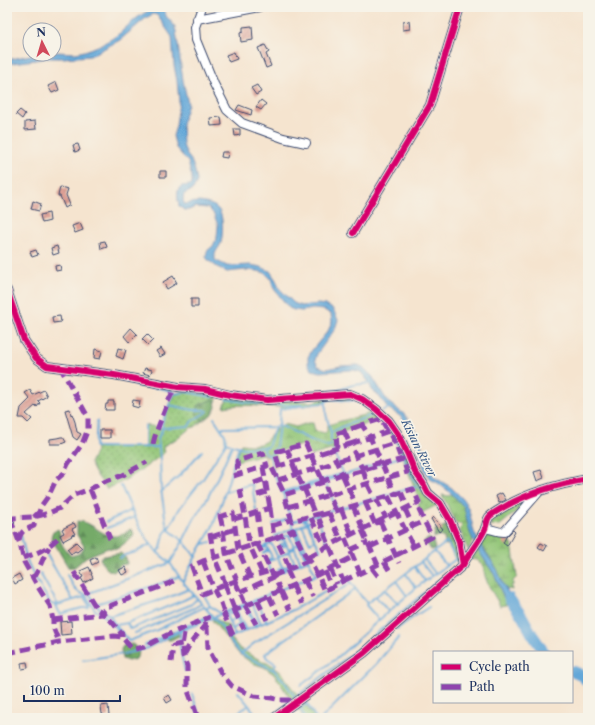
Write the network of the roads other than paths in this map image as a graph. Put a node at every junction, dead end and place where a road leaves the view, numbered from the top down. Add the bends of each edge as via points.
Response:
1 (202, 7) edge
2 (260, 7) edge
3 (460, 7) edge
4 (197, 19) junction
5 (306, 143) dead end
6 (353, 233) dead end
7 (7, 290) edge
8 (588, 479) edge
9 (541, 490) junction
10 (485, 529) junction
11 (463, 565) junction
12 (274, 718) edge

1 - 4 street
2 - 4 street
3 - 6 street via 430,105
4 - 5 street via 196,40 227,110 242,123 283,138
7 - 11 street via 24,340 36,358 47,366 267,400 350,394 362,399 389,421 428,493 440,503 459,541
8 - 9 street
9 - 10 street via 498,510 490,516
9 - 10 street via 504,532
10 - 11 street
11 - 12 street via 364,653

